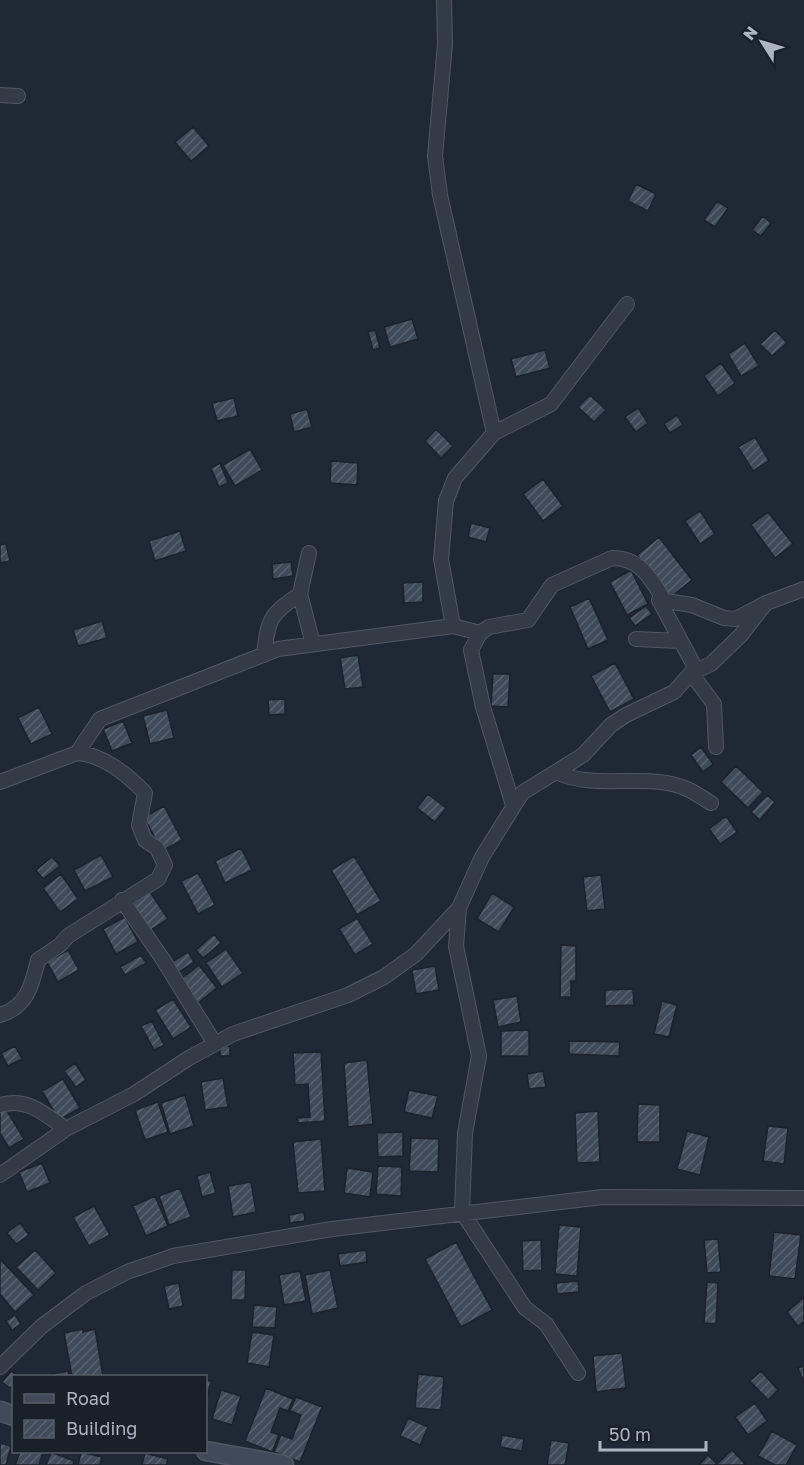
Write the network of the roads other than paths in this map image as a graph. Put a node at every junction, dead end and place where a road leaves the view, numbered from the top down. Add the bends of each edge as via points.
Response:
1 (444, 0) edge
2 (0, 95) edge
3 (18, 96) dead end
4 (627, 303) dead end
5 (494, 433) junction
6 (309, 553) dead end
7 (804, 589) edge
8 (300, 594) junction
9 (658, 600) junction
10 (766, 603) junction
11 (453, 626) junction
12 (480, 633) junction
13 (636, 639) dead end
14 (680, 641) junction
15 (313, 644) junction
16 (264, 655) junction
17 (694, 672) junction
18 (716, 747) dead end
19 (77, 753) junction
20 (558, 773) junction
21 (0, 782) edge
22 (711, 803) dead end
23 (513, 805) junction
24 (122, 900) junction
25 (459, 908) junction
26 (434, 934) junction
27 (456, 946) junction
28 (0, 1015) edge
29 (215, 1044) junction
30 (0, 1105) edge
31 (66, 1130) junction
32 (0, 1175) edge
33 (804, 1198) edge
34 (462, 1212) junction
35 (0, 1367) edge
36 (578, 1373) dead end
37 (207, 1451) edge
38 (284, 1465) edge

1 - 5 street via 445,44 435,156 440,195
2 - 3 street
4 - 5 street via 551,404
5 - 11 street via 455,477 446,501 441,559
6 - 8 street
7 - 10 street
8 - 15 street
8 - 16 street via 275,612 267,630
9 - 10 street via 692,605 736,619
9 - 12 street via 661,595 644,570 621,558 612,558 552,585 528,620 489,627
9 - 14 street
10 - 17 street via 711,664
11 - 12 street
11 - 15 street
12 - 23 street via 471,651
13 - 14 street
14 - 17 street
15 - 16 street
16 - 19 street via 100,719
17 - 18 street via 714,704
17 - 20 street via 674,692 611,725 583,755
19 - 21 street
19 - 24 street via 121,771 145,793 139,825 165,865 158,879
20 - 22 street via 576,780 649,780 683,787
20 - 23 street via 522,793
23 - 25 street via 482,857
24 - 28 street via 38,960 32,987 20,1005
24 - 29 street
25 - 26 street
25 - 27 street
26 - 27 street
26 - 29 street via 416,954 384,978
27 - 34 street via 479,1056 465,1133
29 - 31 street
30 - 31 street via 17,1101 31,1104
31 - 32 street
33 - 34 street via 603,1197
34 - 35 street via 173,1256 127,1272 86,1293 42,1326
34 - 36 street via 525,1308 546,1324
37 - 38 street

